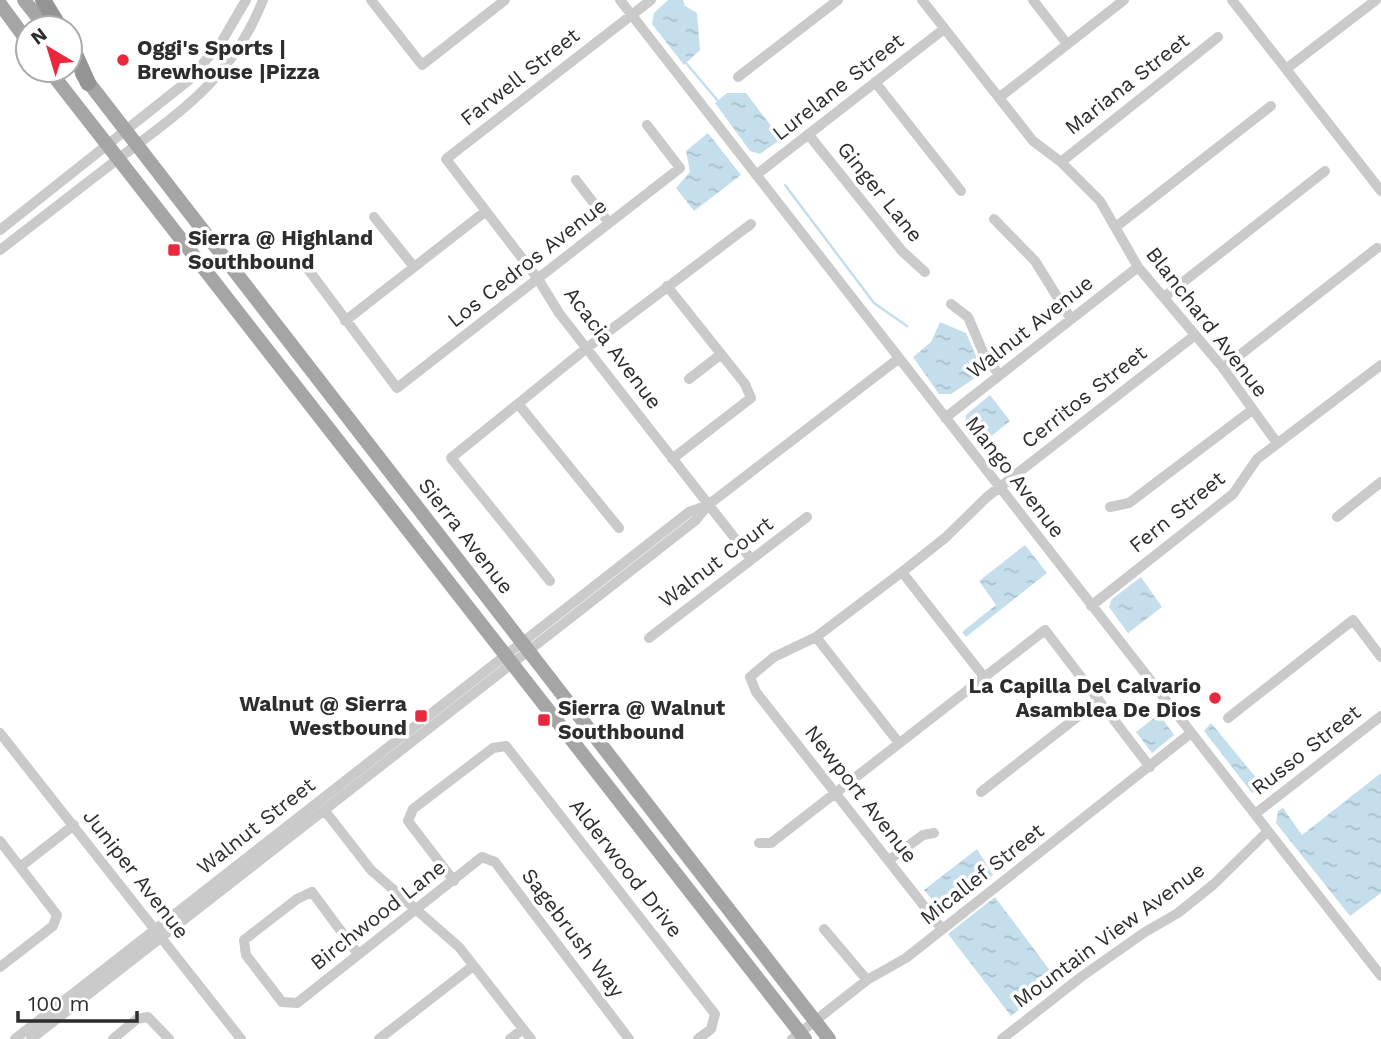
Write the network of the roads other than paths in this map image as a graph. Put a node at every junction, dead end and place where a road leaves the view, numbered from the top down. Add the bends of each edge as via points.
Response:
1 (24, 0) edge
2 (246, 0) edge
3 (263, 0) edge
4 (371, 0) edge
5 (505, 0) edge
6 (620, 0) edge
7 (650, 0) edge
8 (838, 0) edge
9 (922, 0) edge
10 (1033, 0) edge
11 (1124, 0) edge
12 (1232, 0) edge
13 (1376, 0) edge
14 (0, 5) edge
15 (35, 14) edge
16 (632, 15) junction
17 (14, 24) edge
18 (944, 29) junction
19 (1218, 37) dead end
20 (1067, 44) junction
21 (1286, 69) junction
22 (84, 73) edge
23 (84, 77) edge
24 (738, 77) dead end
25 (88, 82) junction
26 (875, 82) junction
27 (60, 84) edge
28 (1000, 97) junction
29 (1271, 106) dead end
30 (647, 125) dead end
31 (126, 131) junction
32 (808, 134) junction
33 (107, 145) junction
34 (137, 145) junction
35 (118, 159) junction
36 (446, 159) joint
37 (1061, 162) junction
38 (1325, 171) dead end
39 (756, 175) junction
40 (576, 180) dead end
41 (961, 191) dead end
42 (1381, 191) edge
43 (486, 211) junction
44 (374, 217) dead end
45 (994, 219) dead end
46 (609, 223) junction
47 (751, 224) dead end
48 (1117, 226) junction
49 (0, 230) edge
50 (1377, 248) dead end
51 (0, 250) edge
52 (414, 267) junction
53 (1139, 267) junction
54 (306, 268) dead end
55 (925, 272) dead end
56 (538, 279) junction
57 (667, 286) junction
58 (1164, 297) junction
59 (951, 304) dead end
60 (1071, 319) junction
61 (345, 321) junction
62 (1194, 336) junction
63 (588, 347) junction
64 (720, 355) junction
65 (898, 359) junction
66 (1381, 365) edge
67 (1223, 368) junction
68 (999, 375) junction
69 (689, 379) dead end
70 (519, 405) junction
71 (1252, 410) junction
72 (945, 418) junction
73 (1277, 443) junction
74 (672, 458) junction
75 (1381, 482) edge
76 (999, 488) junction
77 (708, 505) junction
78 (1110, 507) dead end
79 (807, 517) dead end
80 (1337, 517) dead end
81 (618, 528) dead end
82 (751, 559) junction
83 (902, 572) junction
84 (550, 581) dead end
85 (1091, 606) junction
86 (816, 637) junction
87 (649, 638) dead end
88 (525, 648) junction
89 (1381, 657) edge
90 (510, 660) junction
91 (984, 677) junction
92 (1099, 700) junction
93 (1381, 716) edge
94 (1228, 718) dead end
95 (0, 733) edge
96 (1191, 733) junction
97 (899, 743) junction
98 (1150, 767) junction
99 (836, 792) junction
100 (981, 792) dead end
101 (325, 811) junction
102 (1255, 814) junction
103 (74, 825) junction
104 (1268, 831) junction
105 (934, 833) dead end
106 (0, 841) edge
107 (759, 844) dead end
108 (482, 857) joint
109 (889, 860) junction
110 (20, 867) junction
111 (454, 881) junction
112 (415, 910) junction
113 (824, 929) dead end
114 (943, 929) junction
115 (158, 933) junction
116 (358, 954) junction
117 (474, 966) junction
118 (0, 967) edge
119 (1379, 970) edge
120 (867, 980) junction
121 (814, 1021) junction
122 (523, 1029) junction
123 (799, 1037) edge
124 (15, 1039) edge
125 (31, 1039) edge
126 (113, 1039) edge
127 (169, 1039) edge
128 (241, 1039) edge
129 (379, 1039) edge
130 (510, 1039) edge
131 (531, 1039) edge
132 (629, 1039) edge
133 (698, 1039) edge
134 (829, 1039) edge
135 (1002, 1039) edge

1 - 15 main road
2 - 31 street via 201,69
3 - 34 street via 247,36 216,79
4 - 5 street via 422,65
6 - 16 street, Mango Avenue
7 - 16 street, Farwell Street
8 - 24 street
9 - 18 street, Blanchard Avenue
10 - 20 street
11 - 20 street
12 - 21 street
13 - 21 street
14 - 17 main road
16 - 36 street, Farwell Street
16 - 39 street, Mango Avenue
18 - 26 street, Lurelane Street
18 - 28 street, Blanchard Avenue
19 - 37 street, Mariana Street
20 - 28 street
21 - 42 street
22 - 25 highway
23 - 25 main road, Sierra Avenue
25 - 31 main road, Sierra Avenue
26 - 32 street, Lurelane Street
26 - 41 street
27 - 33 main road, Sierra Avenue
28 - 37 street, Blanchard Avenue via 1033,141
29 - 48 street
30 - 46 street, Los Cedros Avenue via 680,168
31 - 33 street
31 - 34 main road, Sierra Avenue
32 - 39 street, Lurelane Street
32 - 55 street, Ginger Lane via 902,251
33 - 35 main road, Sierra Avenue
33 - 49 street
34 - 35 street
34 - 88 main road, Sierra Avenue
35 - 51 street
35 - 90 main road, Sierra Avenue
36 - 43 street, Acacia Avenue
37 - 48 street, Blanchard Avenue via 1100,201
38 - 58 street
39 - 65 street, Mango Avenue
40 - 46 street
43 - 52 street
43 - 56 street, Acacia Avenue
44 - 52 street
45 - 60 street via 1028,251
46 - 56 street, Los Cedros Avenue
47 - 57 street
48 - 53 street, Blanchard Avenue
50 - 67 street
52 - 61 street
53 - 58 street, Blanchard Avenue
53 - 60 street, Walnut Avenue
54 - 61 street
56 - 61 street, Los Cedros Avenue via 397,388
56 - 63 street, Acacia Avenue
57 - 63 street
57 - 64 street
58 - 62 street, Blanchard Avenue
59 - 68 street via 968,317
60 - 68 street, Walnut Avenue
62 - 67 street, Blanchard Avenue
62 - 76 street, Cerritos Street
63 - 70 street
63 - 74 street, Acacia Avenue
64 - 69 street
64 - 74 street via 751,398
65 - 72 street, Mango Avenue
65 - 77 street, Walnut Street
66 - 73 street, Fern Street
67 - 71 street, Blanchard Avenue
68 - 72 street, Walnut Avenue
70 - 81 street
70 - 84 street via 452,458
71 - 73 street, Blanchard Avenue
71 - 78 street via 1129,503
72 - 76 street, Mango Avenue
73 - 85 street, Fern Street via 1253,463 1233,494
74 - 77 street, Acacia Avenue
75 - 80 street
76 - 83 street, Cerritos Street
76 - 85 street, Mango Avenue
77 - 82 street, Acacia Avenue
77 - 88 street, Walnut Street via 696,520
79 - 82 street, Walnut Court
82 - 87 street, Walnut Court
83 - 86 street, Cerritos Street
83 - 91 street
85 - 96 street, Mango Avenue
86 - 97 street
86 - 99 street, Newport Avenue via 774,657 753,672 750,682
88 - 90 street, Walnut Street
88 - 121 main road, Sierra Avenue
89 - 94 street via 1353,620
90 - 101 street, Walnut Street
90 - 115 street, Walnut Street
90 - 123 main road, Sierra Avenue
91 - 92 street via 1045,631
91 - 97 street
92 - 98 street
92 - 100 street
93 - 102 street, Russo Street
95 - 103 street, Juniper Avenue
96 - 98 street, Micallef Street
96 - 102 street, Mango Avenue
97 - 99 street
98 - 114 street, Micallef Street
99 - 107 street via 771,843
99 - 109 street, Newport Avenue
101 - 112 street via 371,870
101 - 115 street, Walnut Street
102 - 104 street, Mango Avenue
103 - 110 street
103 - 115 street, Juniper Avenue
104 - 119 street, Mango Avenue
104 - 135 street, Mountain View Avenue via 1178,913 1091,970
105 - 109 street via 923,835
106 - 110 street
108 - 111 street, Birchwood Lane
108 - 132 street, Sagebrush Way via 495,862
109 - 114 street, Newport Avenue
110 - 118 street via 57,915 53,926
111 - 112 street, Birchwood Lane
111 - 133 street, Alderwood Drive via 408,821 413,809 493,747 506,746 715,1014 711,1029
112 - 116 street, Birchwood Lane
112 - 117 street
113 - 120 street
114 - 120 street, Micallef Street
115 - 124 street, Walnut Street
115 - 125 street, Walnut Street
115 - 128 street, Juniper Avenue
116 - 116 street, Birchwood Lane via 312,892 244,940 246,955 282,1002 298,1003
117 - 122 street
117 - 129 street
120 - 121 street, Micallef Street
121 - 123 street, Micallef Street
121 - 134 main road, Sierra Avenue
122 - 130 street
122 - 131 street
126 - 127 street via 148,1017

